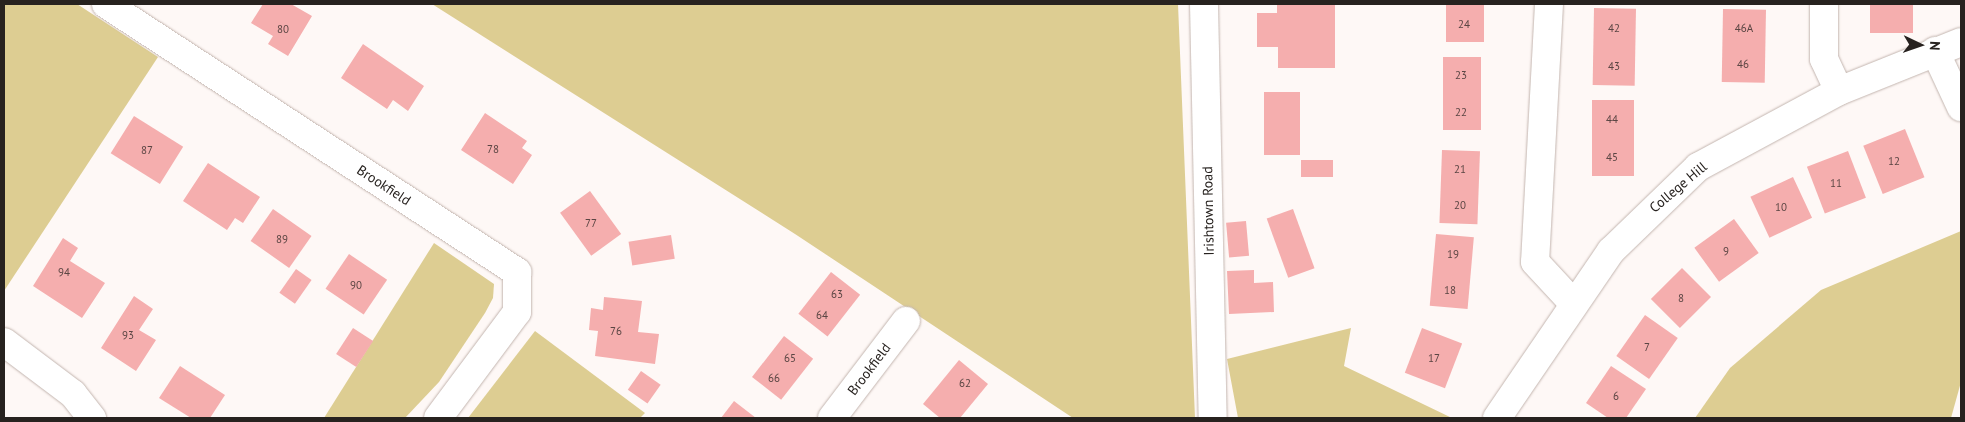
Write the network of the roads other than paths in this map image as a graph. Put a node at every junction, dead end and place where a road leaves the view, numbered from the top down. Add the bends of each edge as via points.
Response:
1 (106, 4) edge
2 (1204, 4) edge
3 (1549, 4) edge
4 (1824, 4) edge
5 (1961, 42) edge
6 (1935, 51) junction
7 (1839, 92) junction
8 (1961, 107) edge
9 (1573, 303) junction
10 (906, 321) dead end
11 (4, 342) edge
12 (92, 418) edge
13 (438, 418) edge
14 (832, 418) edge
15 (1213, 418) edge
16 (1497, 418) edge

1 - 13 street, Brookfield via 517,272 517,312
2 - 15 street, Irishtown Road
3 - 9 street via 1535,262
4 - 7 street via 1824,59
5 - 6 street, College Hill
6 - 7 street, College Hill
6 - 8 street
7 - 9 street, College Hill via 1698,167 1611,251
9 - 16 street, College Hill
10 - 14 street, Brookfield
11 - 12 street via 73,394

